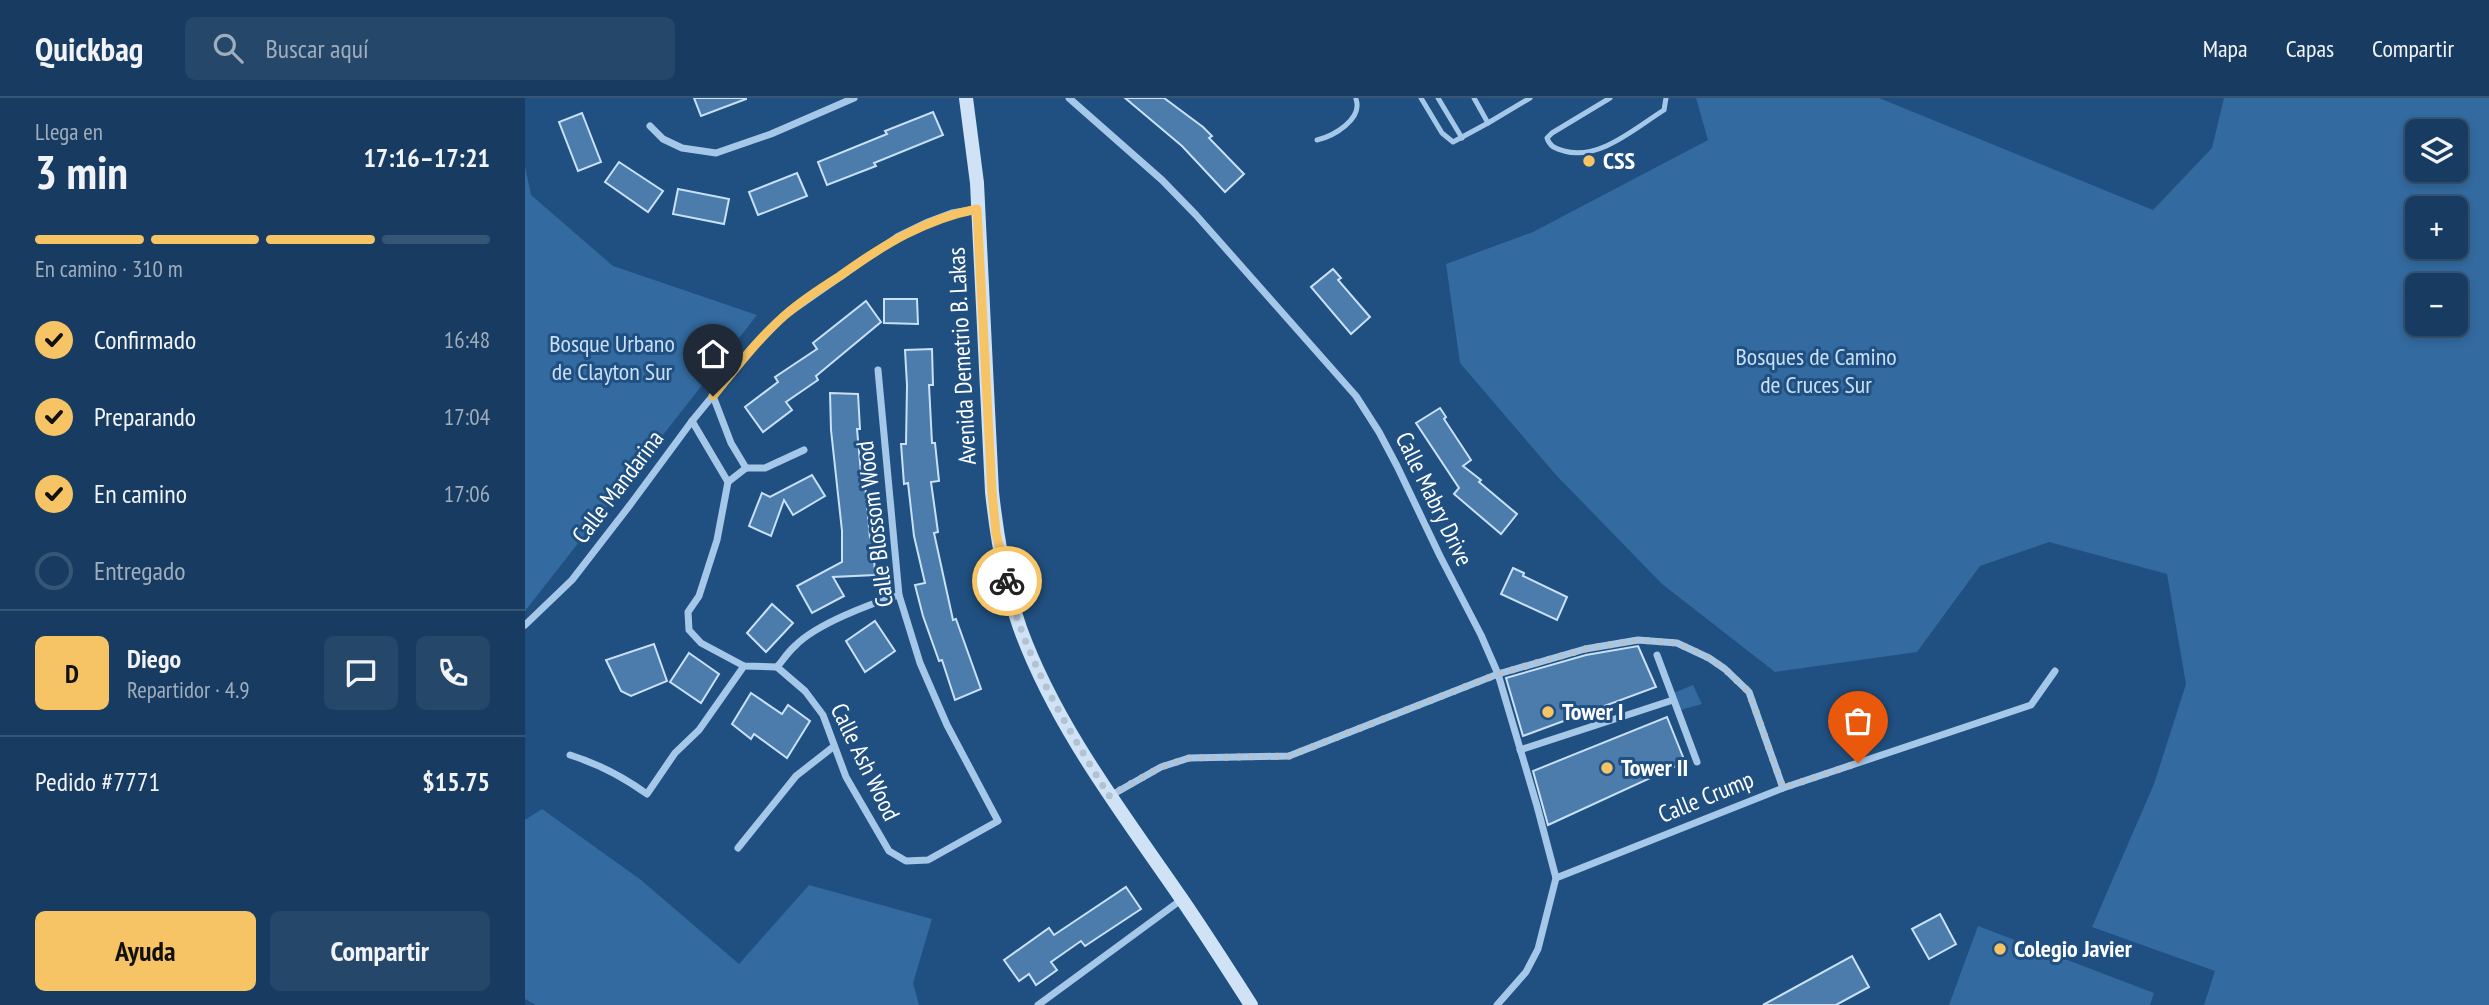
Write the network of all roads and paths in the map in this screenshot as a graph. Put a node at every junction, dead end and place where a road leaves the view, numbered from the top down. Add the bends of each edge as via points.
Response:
1 (855, 98) edge
2 (966, 98) edge
3 (1069, 98) edge
4 (1421, 98) edge
5 (1439, 98) edge
6 (1474, 98) edge
7 (1530, 98) edge
8 (1610, 98) edge
9 (1666, 98) edge
10 (1356, 99) edge
11 (1521, 100) edge
12 (1488, 122) junction
13 (650, 127) dead end
14 (1462, 138) junction
15 (1317, 140) dead end
16 (977, 209) junction
17 (878, 370) dead end
18 (713, 396) junction
19 (692, 421) junction
20 (804, 450) dead end
21 (746, 468) junction
22 (728, 482) junction
23 (899, 595) junction
24 (525, 625) edge
25 (1657, 655) dead end
26 (744, 666) junction
27 (777, 667) junction
28 (2055, 671) dead end
29 (1498, 674) junction
30 (1673, 700) junction
31 (833, 747) junction
32 (1520, 750) junction
33 (570, 755) dead end
34 (1697, 762) dead end
35 (1783, 788) junction
36 (1109, 796) junction
37 (998, 821) joint
38 (738, 848) dead end
39 (1556, 878) junction
40 (1182, 899) junction
41 (1038, 1005) edge
42 (1251, 1005) edge
43 (1497, 1005) edge

1 - 13 street via 716,153 682,148
2 - 16 street, Avenida Demetrio B. Lakas
3 - 29 street, Calle Mabry Drive via 1196,215 1356,396 1397,466
4 - 14 lane via 1447,139
5 - 14 lane
6 - 12 lane
7 - 11 lane
8 - 9 lane via 1552,132 1548,143 1584,154 1606,146 1664,110
10 - 15 lane via 1356,116 1334,134
11 - 12 lane
12 - 14 lane
16 - 18 street, Calle Mandarina via 928,222 897,237 821,288 783,317
16 - 36 street, Avenida Demetrio B. Lakas via 996,533 1020,627 1035,663
17 - 23 street, Calle Blossom Wood
18 - 19 street, Calle Mandarina
18 - 21 street
19 - 22 street
19 - 24 street, Calle Mandarina via 572,580
20 - 21 street via 765,468
21 - 22 street
22 - 26 street via 717,540 699,596 688,612 689,630 701,643
23 - 27 street via 811,633
23 - 37 street, Calle Blossom Wood via 920,663 947,725
25 - 30 street
26 - 27 street
26 - 33 street via 647,794 599,764
27 - 31 street, Calle Ash Wood via 805,691 823,715
28 - 35 street, Calle Crump via 2031,705
29 - 32 street, Calle Mabry Drive
29 - 35 street via 1585,649 1638,640 1677,643 1709,658 1749,692
29 - 36 street via 1289,756 1189,758 1161,767
30 - 32 street
30 - 34 street
31 - 37 street, Calle Ash Wood via 889,851 906,861 928,860
31 - 38 street via 796,776
32 - 39 street, Calle Mabry Drive
35 - 39 street, Calle Crump
36 - 40 street, Avenida Demetrio B. Lakas
39 - 43 street, Calle Mabry Drive via 1538,949 1526,972
40 - 41 street
40 - 42 street, Avenida Demetrio B. Lakas

